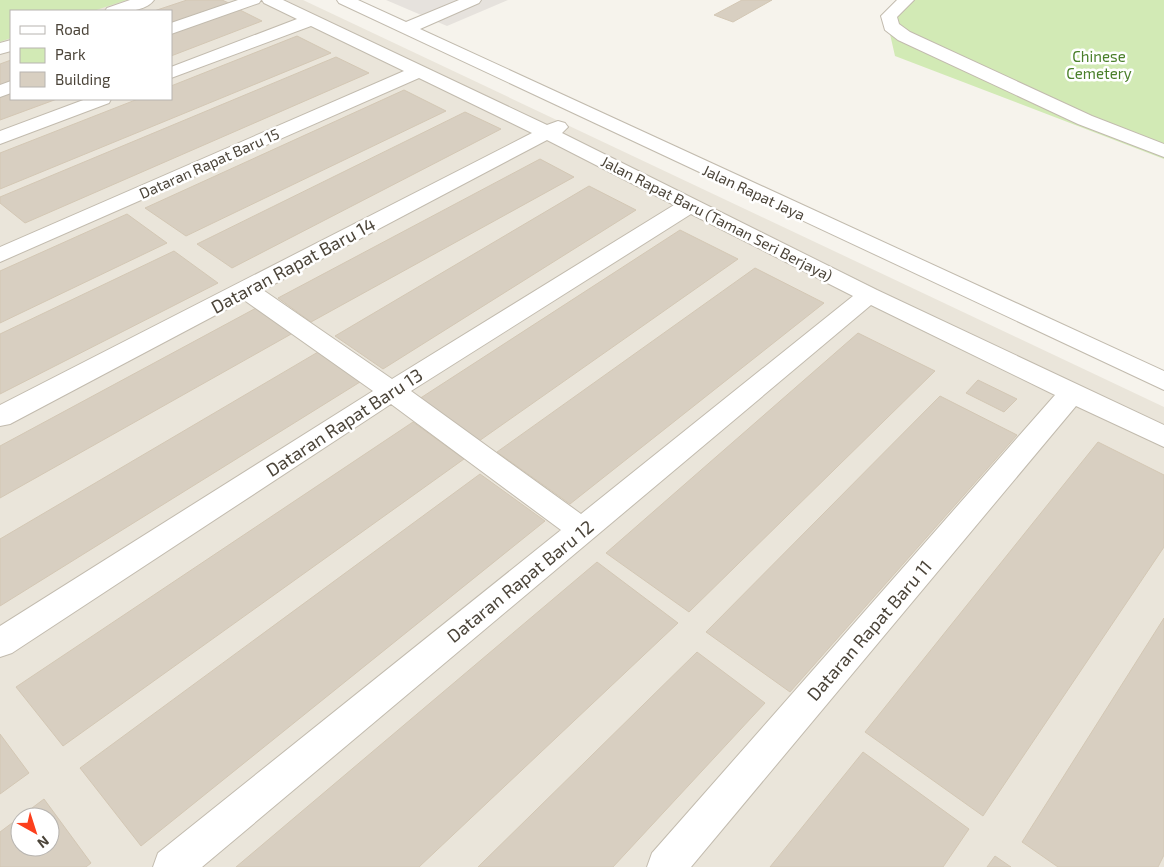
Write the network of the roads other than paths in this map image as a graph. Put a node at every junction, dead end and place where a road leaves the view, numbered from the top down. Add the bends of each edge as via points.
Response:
1 (146, 0) edge
2 (253, 0) edge
3 (270, 0) edge
4 (345, 0) edge
5 (473, 0) edge
6 (906, 0) edge
7 (116, 10) edge
8 (311, 20) junction
9 (407, 28) junction
10 (172, 30) edge
11 (417, 72) junction
12 (172, 73) edge
13 (99, 100) edge
14 (585, 114) junction
15 (546, 132) junction
16 (0, 138) edge
17 (1164, 151) edge
18 (691, 204) junction
19 (0, 255) edge
20 (246, 290) junction
21 (869, 295) junction
22 (1164, 381) edge
23 (392, 391) junction
24 (1072, 393) junction
25 (0, 417) edge
26 (1164, 437) edge
27 (582, 530) junction
28 (0, 643) edge
29 (172, 867) edge
30 (666, 867) edge

1 - 7 street
2 - 10 street
3 - 8 street, Jalan Rapat Baru (Taman Seri Berjaya)
4 - 9 street, Jalan Rapat Jaya
5 - 9 street
6 - 17 street via 889,16 891,26 904,36 1085,120
8 - 11 street, Jalan Rapat Baru (Taman Seri Berjaya)
8 - 12 street
9 - 14 street, Jalan Rapat Jaya
11 - 15 street, Jalan Rapat Baru (Taman Seri Berjaya)
11 - 19 street, Dataran Rapat Baru 15
13 - 16 street
14 - 15 street, Dataran Rapat Baru 14
14 - 22 street, Jalan Rapat Jaya
15 - 18 street, Jalan Rapat Baru (Taman Seri Berjaya)
15 - 20 street, Dataran Rapat Baru 14
18 - 21 street, Jalan Rapat Baru (Taman Seri Berjaya)
18 - 23 street, Dataran Rapat Baru 13
20 - 23 street
20 - 25 street, Dataran Rapat Baru 14
21 - 24 street, Jalan Rapat Baru (Taman Seri Berjaya)
21 - 27 street, Dataran Rapat Baru 12
23 - 27 street
23 - 28 street, Dataran Rapat Baru 13
24 - 26 street, Jalan Rapat Baru (Taman Seri Berjaya)
24 - 30 street, Dataran Rapat Baru 11
27 - 29 street, Dataran Rapat Baru 12

